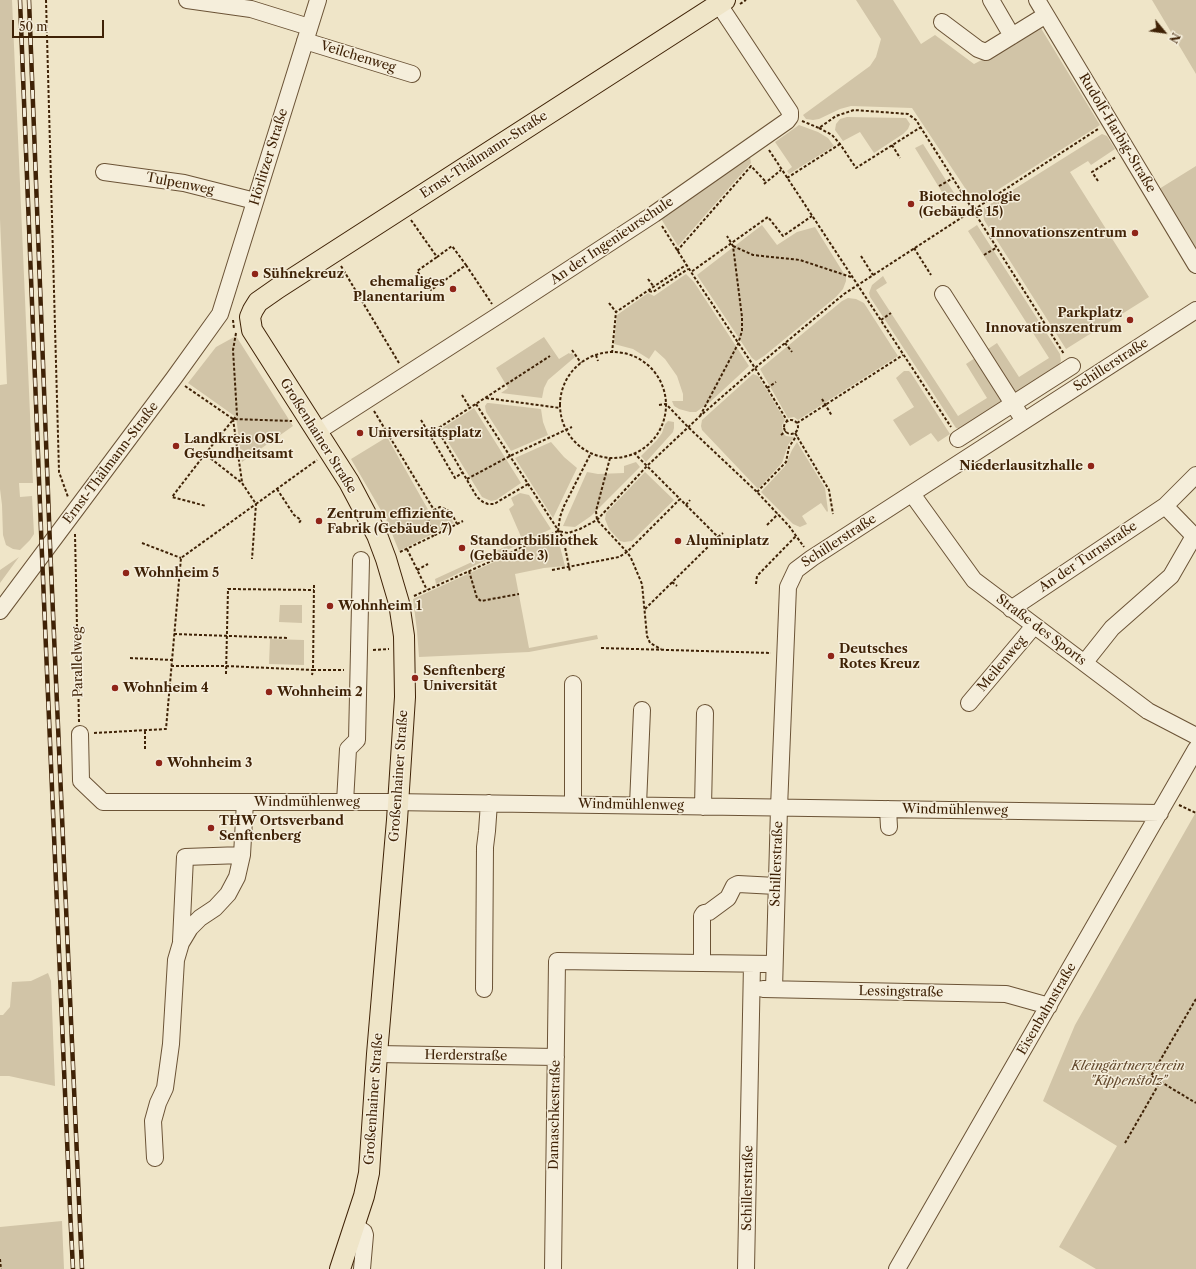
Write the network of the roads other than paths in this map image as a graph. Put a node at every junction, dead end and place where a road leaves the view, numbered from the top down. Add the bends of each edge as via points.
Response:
1 (187, 0) edge
2 (318, 0) edge
3 (991, 0) edge
4 (1037, 0) edge
5 (721, 5) edge
6 (1046, 15) junction
7 (942, 22) dead end
8 (307, 34) junction
9 (1012, 36) junction
10 (412, 74) dead end
11 (104, 172) dead end
12 (255, 201) junction
13 (1196, 266) edge
14 (942, 294) dead end
15 (1196, 310) edge
16 (220, 314) joint
17 (250, 317) joint
18 (1072, 366) road end
19 (1013, 404) junction
20 (1024, 421) junction
21 (317, 432) junction
22 (958, 439) road end
23 (1196, 475) edge
24 (912, 494) junction
25 (1165, 506) junction
26 (361, 560) dead end
27 (1011, 609) junction
28 (0, 611) edge
29 (1034, 626) junction
30 (1085, 662) junction
31 (573, 684) dead end
32 (969, 703) dead end
33 (642, 710) dead end
34 (705, 713) dead end
35 (80, 734) road end
36 (1196, 736) edge
37 (1196, 749) edge
38 (245, 802) junction
39 (345, 802) junction
40 (398, 802) junction
41 (489, 803) junction
42 (573, 804) junction
43 (638, 805) junction
44 (703, 806) junction
45 (1163, 806) junction
46 (778, 808) junction
47 (888, 810) junction
48 (889, 827) dead end
49 (242, 855) junction
50 (776, 886) junction
51 (181, 943) junction
52 (702, 963) junction
53 (752, 964) junction
54 (774, 964) junction
55 (484, 989) dead end
56 (751, 989) junction
57 (774, 989) junction
58 (1048, 1006) junction
59 (377, 1054) junction
60 (556, 1057) junction
61 (155, 1158) dead end
62 (355, 1226) junction
63 (340, 1269) edge
64 (362, 1269) edge
65 (553, 1269) edge
66 (746, 1269) edge
67 (897, 1269) edge

1 - 8 street, Veilchenweg via 251,9
2 - 8 street, Hörlitzer Straße
3 - 9 street
4 - 6 street, Rudolf-Harbig-Straße
5 - 17 main road, Ernst-Thälmann-Straße via 264,297 252,310
5 - 21 street, An der Ingenieurschule via 790,112 787,121 654,214
6 - 9 street
6 - 13 street, Rudolf-Harbig-Straße
7 - 9 street via 982,51 989,51
8 - 10 street, Veilchenweg
8 - 12 street, Hörlitzer Straße
11 - 12 street, Tulpenweg via 184,183
12 - 16 street, Hörlitzer Straße
14 - 19 street
15 - 20 street, Schillerstraße
16 - 28 street, Ernst-Thälmann-Straße
17 - 21 main road, Großenhainer Straße via 256,338
18 - 19 street
19 - 20 street
19 - 22 street
20 - 24 street, Schillerstraße
21 - 40 main road, Großenhainer Straße via 349,482 376,535 399,603 404,636 405,697
23 - 25 street, An der Turnstraße
24 - 27 street, Straße des Sports via 974,580
24 - 46 street, Schillerstraße via 812,558 796,570 788,586
25 - 27 street, An der Turnstraße
25 - 30 street via 1194,536 1170,576 1112,628
26 - 39 street via 357,740 348,750
27 - 29 street, Straße des Sports
29 - 30 street, Straße des Sports
29 - 32 street, Meilenweg
30 - 36 street, Straße des Sports via 1148,711
31 - 42 street
33 - 43 street
34 - 44 street
35 - 38 street, Windmühlenweg via 81,780 103,802
37 - 45 street, Eisenbahnstraße
38 - 39 street, Windmühlenweg
38 - 49 street
39 - 40 street, Windmühlenweg
40 - 41 street, Windmühlenweg
40 - 59 main road, Großenhainer Straße
41 - 42 street, Windmühlenweg
41 - 55 street via 484,846
42 - 43 street, Windmühlenweg
43 - 44 street, Windmühlenweg
44 - 46 street, Windmühlenweg
45 - 47 street, Windmühlenweg
45 - 58 street, Eisenbahnstraße
46 - 47 street, Windmühlenweg
46 - 50 street, Schillerstraße
47 - 48 street
49 - 51 street via 237,878 228,894 190,928
49 - 51 street via 185,857
50 - 52 street via 738,884 734,886 728,898 704,913
50 - 54 street, Schillerstraße
51 - 61 street via 176,960 166,1088 153,1121
52 - 53 street
52 - 60 street, Damaschkestraße via 557,962
53 - 54 street
53 - 56 street, Schillerstraße
54 - 57 street, Schillerstraße
56 - 57 street, Lessingstraße
56 - 66 street, Schillerstraße
57 - 58 street, Lessingstraße via 1006,994
58 - 67 street, Eisenbahnstraße
59 - 60 street, Herderstraße
59 - 62 main road, Großenhainer Straße via 369,1173
60 - 65 street, Damaschkestraße
62 - 63 main road, Großenhainer Straße
62 - 64 street via 365,1235

